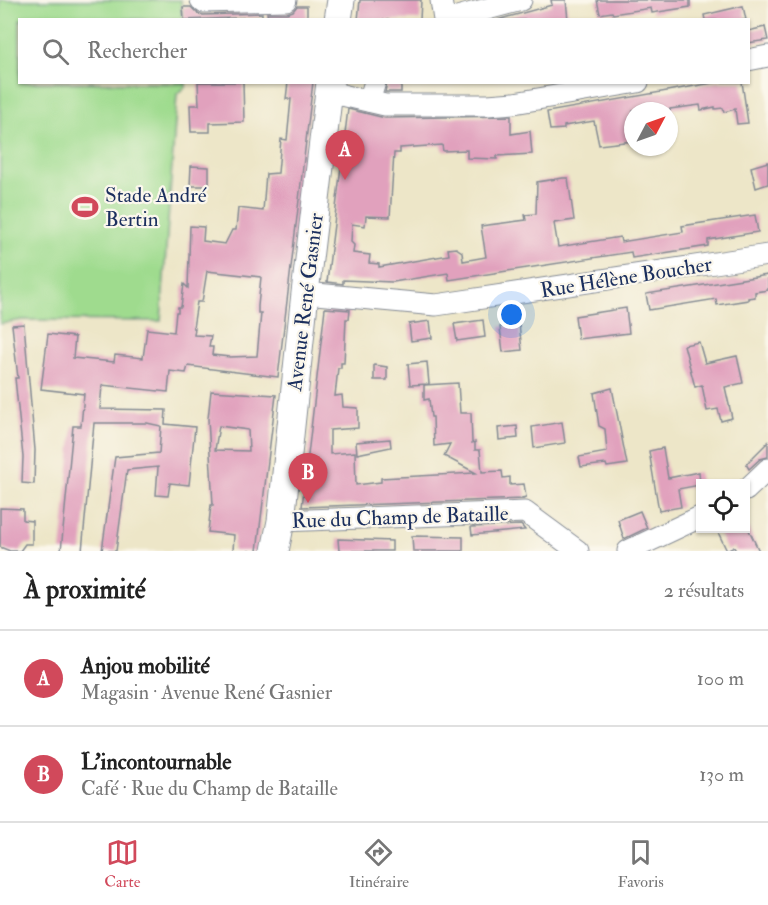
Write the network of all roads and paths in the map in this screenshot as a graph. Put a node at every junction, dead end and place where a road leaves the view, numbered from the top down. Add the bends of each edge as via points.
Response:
1 (201, 0) edge
2 (286, 0) edge
3 (341, 0) edge
4 (441, 0) edge
5 (521, 0) edge
6 (338, 18) edge
7 (445, 18) edge
8 (453, 18) edge
9 (768, 56) edge
10 (750, 60) edge
11 (626, 84) edge
12 (330, 88) edge
13 (372, 92) edge
14 (768, 255) edge
15 (305, 293) junction
16 (768, 469) edge
17 (750, 486) edge
18 (696, 519) edge
19 (281, 521) junction
20 (275, 551) edge
21 (578, 551) edge
22 (628, 551) edge

1 - 2 street
3 - 6 main road
4 - 7 street
5 - 8 street
9 - 10 street
11 - 13 street via 488,105 385,105
12 - 13 street
12 - 15 main road, Avenue René Gasnier
14 - 15 street, Rue Hélène Boucher via 436,305
15 - 19 main road, Avenue René Gasnier
16 - 17 street
18 - 22 street
19 - 20 main road, Avenue René Gasnier
19 - 21 street, Rue du Champ de Bataille via 525,512

